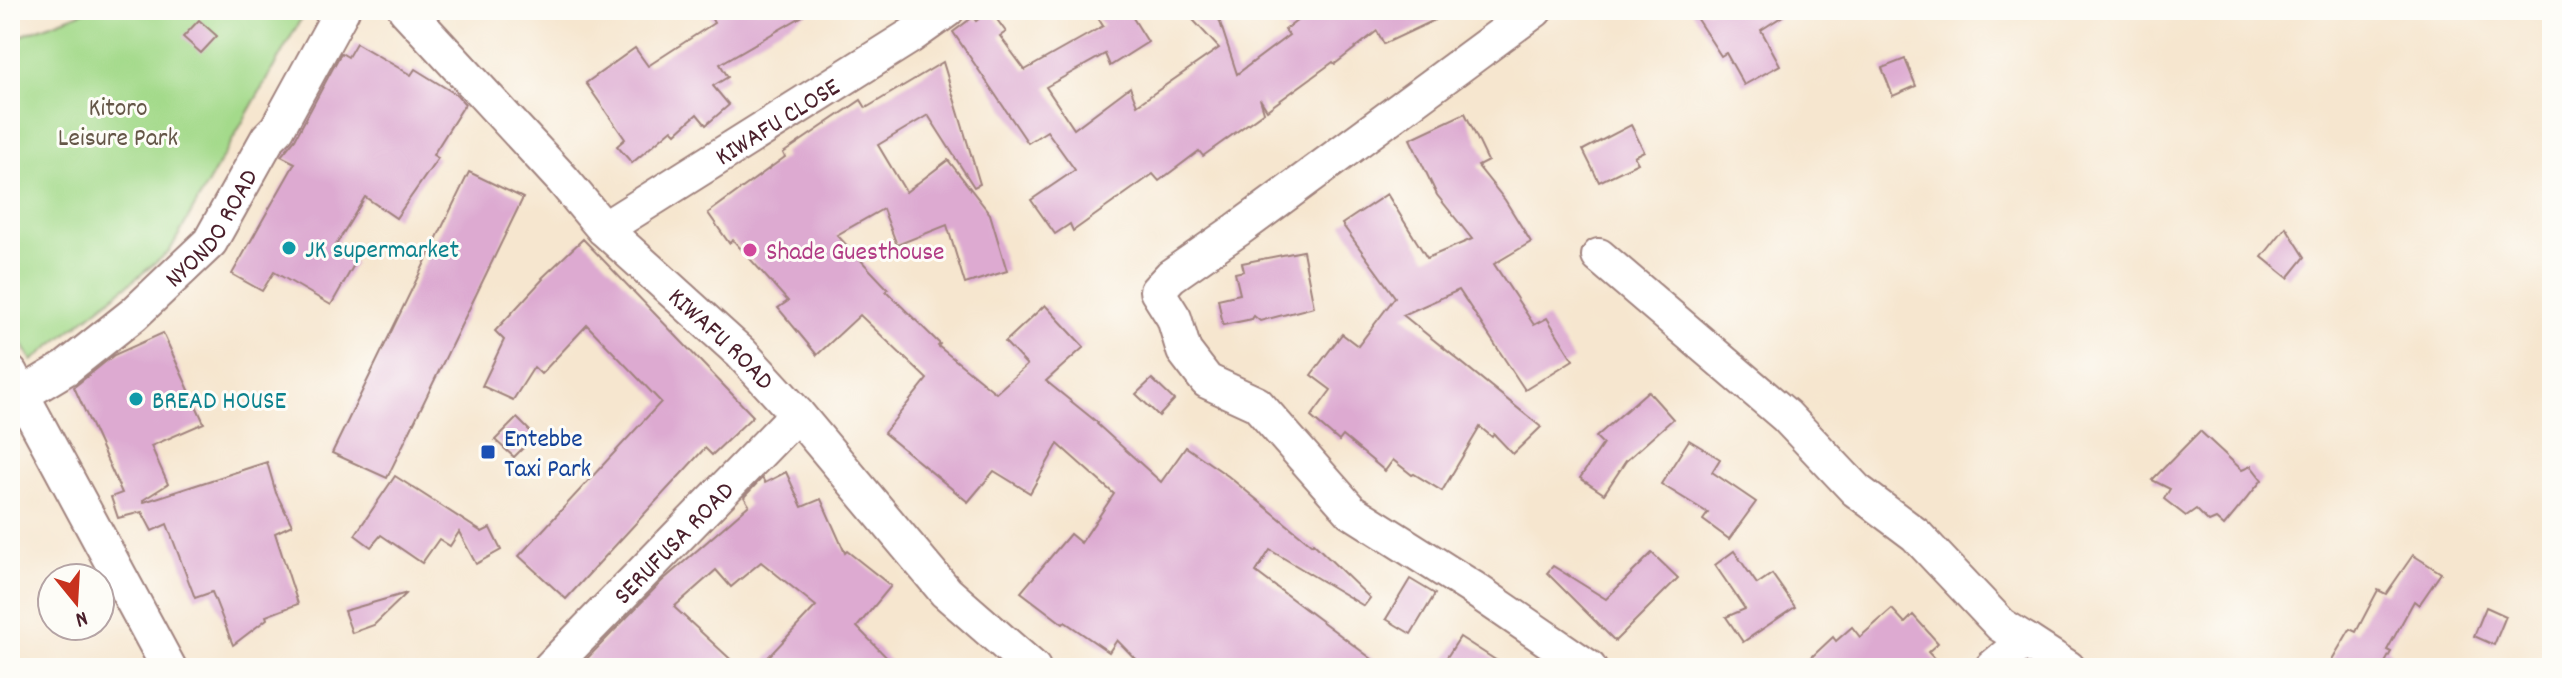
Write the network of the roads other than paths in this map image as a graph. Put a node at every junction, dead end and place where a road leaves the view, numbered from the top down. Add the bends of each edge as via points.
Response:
1 (342, 10) edge
2 (406, 10) edge
3 (947, 10) edge
4 (1535, 10) edge
5 (904, 23) edge
6 (604, 229) junction
7 (1599, 256) dead end
8 (16, 384) edge
9 (797, 414) junction
10 (2025, 640) junction
11 (169, 668) edge
12 (550, 668) edge
13 (1033, 668) edge
14 (1589, 668) edge
15 (1992, 668) edge
16 (2068, 668) edge

1 - 8 street, NYONDO ROAD via 210,242 134,314 66,368
2 - 6 street, KIWAFU ROAD
3 - 5 street, KIWAFU CLOSE
4 - 14 street via 1157,291 1174,318 1184,351 1207,381 1257,404 1351,511
5 - 6 street, KIWAFU CLOSE
6 - 9 street, KIWAFU ROAD via 741,353
7 - 10 street via 1786,416 1856,490 1916,535 2001,625
8 - 11 street
9 - 12 street, SERUFUSA ROAD
9 - 13 street, KIWAFU ROAD via 946,592
10 - 15 street
10 - 16 street

